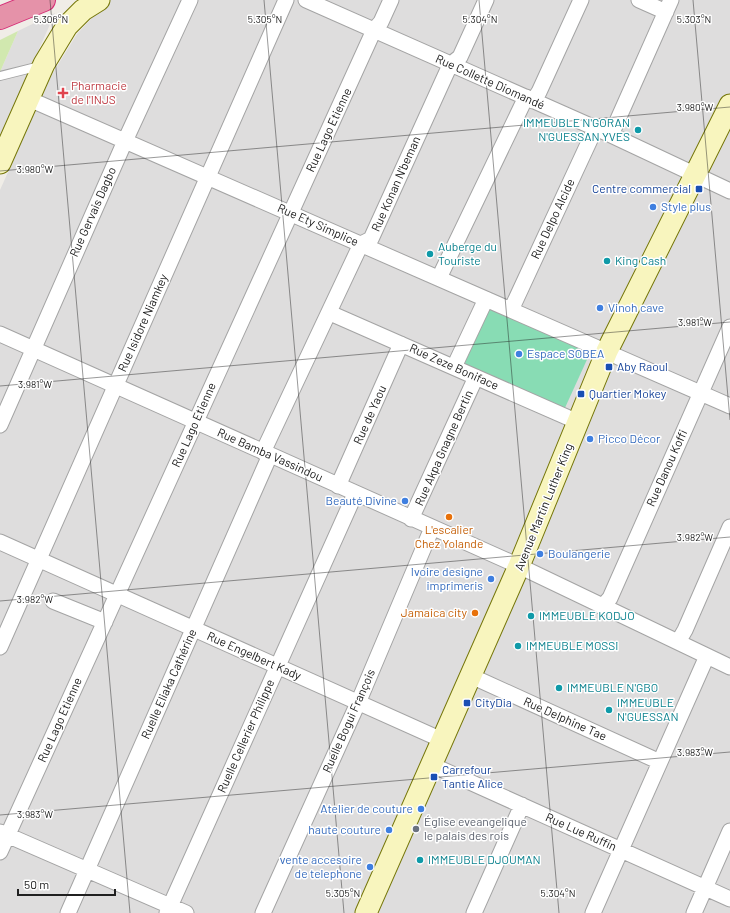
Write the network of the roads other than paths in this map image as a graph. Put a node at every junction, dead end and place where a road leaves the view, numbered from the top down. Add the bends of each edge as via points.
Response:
1 (44, 0) edge
2 (99, 0) edge
3 (190, 0) edge
4 (286, 0) edge
5 (306, 0) edge
6 (391, 0) edge
7 (486, 0) edge
8 (580, 0) edge
9 (639, 0) edge
10 (668, 6) edge
11 (0, 18) edge
12 (374, 30) junction
13 (44, 64) junction
14 (450, 65) junction
15 (0, 76) edge
16 (28, 99) junction
17 (530, 99) junction
18 (730, 104) edge
19 (595, 129) junction
20 (611, 135) junction
21 (125, 141) junction
22 (1, 155) edge
23 (695, 176) junction
24 (208, 177) junction
25 (730, 191) edge
26 (291, 213) junction
27 (361, 244) junction
28 (439, 278) junction
29 (486, 299) junction
30 (511, 310) junction
31 (330, 312) junction
32 (730, 326) edge
33 (0, 334) edge
34 (401, 344) junction
35 (33, 349) junction
36 (607, 352) junction
37 (454, 367) junction
38 (476, 377) junction
39 (116, 386) junction
40 (700, 392) junction
41 (730, 406) edge
42 (196, 422) junction
43 (578, 422) junction
44 (0, 425) edge
45 (266, 454) junction
46 (338, 486) junction
47 (355, 494) junction
48 (412, 519) junction
49 (730, 527) edge
50 (432, 528) junction
51 (0, 542) edge
52 (39, 560) junction
53 (519, 566) junction
54 (117, 595) junction
55 (53, 601) dead end
56 (602, 607) junction
57 (105, 622) junction
58 (194, 629) junction
59 (678, 642) junction
60 (0, 646) edge
61 (707, 656) junction
62 (730, 667) edge
63 (277, 668) junction
64 (471, 676) junction
65 (358, 703) junction
66 (442, 740) junction
67 (660, 762) junction
68 (432, 764) junction
69 (522, 805) junction
70 (730, 831) edge
71 (4, 834) edge
72 (621, 850) junction
73 (0, 852) edge
74 (86, 871) junction
75 (705, 888) junction
76 (730, 899) edge
77 (169, 909) edge
78 (68, 913) edge
79 (186, 913) edge
80 (263, 913) edge
81 (366, 913) edge
82 (474, 913) edge
83 (593, 913) edge
84 (694, 913) edge

1 - 11 highway
2 - 13 street via 83,10 67,26
3 - 21 street, Rue Gervais Dagbo
4 - 24 street, Rue Isidore Niamkey
5 - 12 street, Rue Collette Diomandé
6 - 12 street, Rue Lago Etienne via 381,22
7 - 14 street, Rue Konan N'beman via 460,57
8 - 17 street via 539,92
9 - 10 street
10 - 20 street
12 - 14 street, Rue Collette Diomandé
12 - 26 street, Rue Lago Etienne
13 - 15 lane
13 - 16 street
14 - 17 street, Rue Collette Diomandé
14 - 27 street, Rue Konan N'beman via 371,239
16 - 21 street, Rue Ety Simplice
16 - 22 street
17 - 19 street, Rue Collette Diomandé
17 - 28 street
18 - 23 street, Avenue Martin Luther King
19 - 20 street, Rue Collette Diomandé
19 - 30 street, Rue Delpo Alcide
20 - 23 street, Rue Collette Diomandé
21 - 24 street, Rue Ety Simplice
21 - 35 street, Rue Gervais Dagbo
23 - 25 street, Rue Collette Diomandé
23 - 36 street, Avenue Martin Luther King
24 - 26 street, Rue Ety Simplice
24 - 39 street, Rue Isidore Niamkey
26 - 27 street, Rue Ety Simplice
26 - 42 street, Rue Lago Etienne
27 - 28 street, Rue Ety Simplice
27 - 31 street, Rue Konan N'beman
28 - 29 street, Rue Ety Simplice
29 - 30 street, Rue Ety Simplice
29 - 37 street
30 - 36 street, Rue Ety Simplice
31 - 34 street, Rue Zeze Boniface
31 - 45 street, Rue Konan N'beman
32 - 40 street, Rue Danou Koffi
33 - 35 street, Rue Bamba Vassindou
34 - 37 street, Rue Zeze Boniface
34 - 46 street, Rue de Yaou
35 - 39 street, Rue Bamba Vassindou
35 - 44 street, Rue Gervais Dagbo
36 - 40 street, Rue Ety Simplice
36 - 43 street, Avenue Martin Luther King
37 - 38 street, Rue Zeze Boniface
38 - 43 street, Rue Zeze Boniface
38 - 48 street, Rue Akpa Gnagne Bertin
39 - 42 street, Rue Bamba Vassindou
39 - 52 street, Rue Isidore Niamkey
40 - 41 street, Rue Ety Simplice
40 - 56 street, Rue Danou Koffi via 610,598
42 - 45 street, Rue Bamba Vassindou
42 - 54 street, Rue Lago Etienne
43 - 53 street, Avenue Martin Luther King
45 - 46 street, Rue Bamba Vassindou
45 - 58 street, Ruelle Eliaka Cathérine
46 - 47 street, Rue Bamba Vassindou
47 - 48 street, Rue Bamba Vassindou
47 - 63 street, Ruelle Cellerier Philippe
48 - 50 street, Rue Bamba Vassindou
49 - 59 street
50 - 53 street, Rue Bamba Vassindou
50 - 65 street, Ruelle Bogui François
51 - 52 street, Rue Engelbert Kady
52 - 54 street, Rue Engelbert Kady
52 - 60 street, Rue Isidore Niamkey
53 - 56 street, Rue Bamba Vassindou
53 - 64 street, Avenue Martin Luther King
54 - 57 street, Rue Lago Etienne
54 - 58 street, Rue Engelbert Kady
55 - 57 street
56 - 59 street, Rue Bamba Vassindou
57 - 71 street, Rue Lago Etienne
58 - 63 street, Rue Engelbert Kady
58 - 74 street, Ruelle Eliaka Cathérine
59 - 61 street, Rue Bamba Vassindou
61 - 62 street, Rue Bamba Vassindou
61 - 67 street
63 - 65 street, Rue Engelbert Kady
63 - 77 street, Ruelle Cellerier Philippe
64 - 66 street, Avenue Martin Luther King
64 - 67 street, Rue Delphine Tae
65 - 66 street, Rue Engelbert Kady
65 - 80 street, Ruelle Bogui François
66 - 68 street, Avenue Martin Luther King
67 - 72 street
68 - 69 street, Rue Lue Ruffin
68 - 81 street, Avenue Martin Luther King
69 - 72 street, Rue Lue Ruffin
69 - 82 street
70 - 75 street
71 - 73 street, Rue Lago Etienne
71 - 74 street
72 - 75 street, Rue Lue Ruffin
72 - 83 street
74 - 77 street
74 - 78 street, Ruelle Eliaka Cathérine
75 - 76 street, Rue Lue Ruffin
75 - 84 street
77 - 79 street

